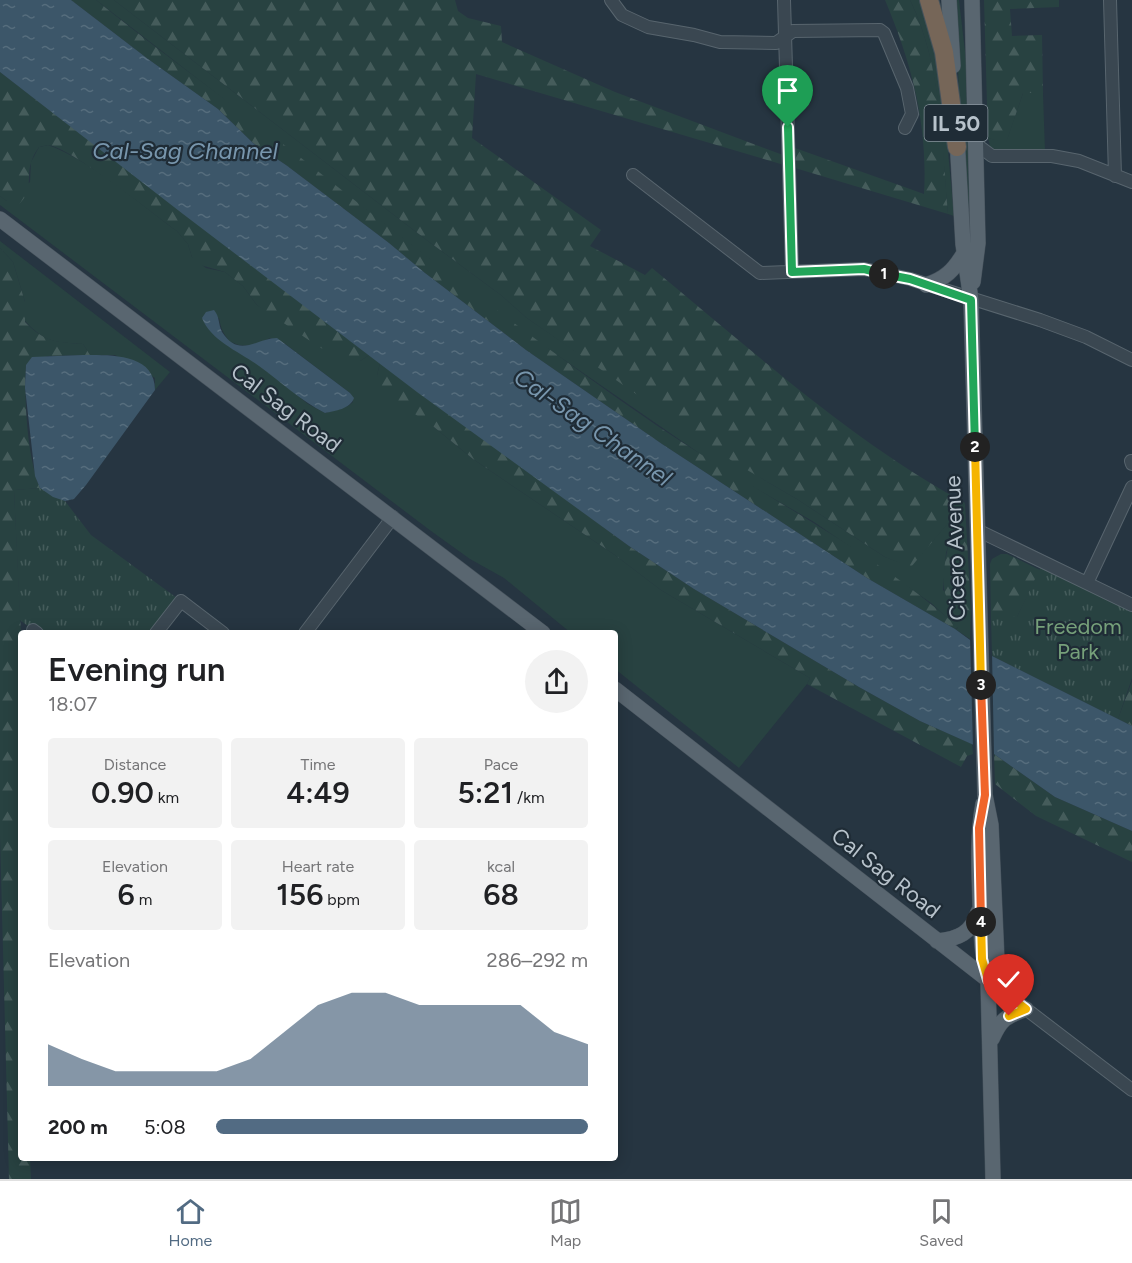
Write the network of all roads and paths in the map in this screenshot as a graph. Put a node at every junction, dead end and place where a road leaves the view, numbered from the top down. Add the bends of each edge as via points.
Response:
1 (611, 0) edge
2 (784, 0) edge
3 (929, 0) edge
4 (949, 0) edge
5 (972, 0) edge
6 (1110, 0) edge
7 (784, 39) junction
8 (905, 128) dead end
9 (976, 144) junction
10 (957, 147) junction
11 (992, 156) junction
12 (977, 174) junction
13 (633, 175) dead end
14 (1115, 176) junction
15 (1132, 182) edge
16 (0, 219) edge
17 (964, 253) junction
18 (792, 272) junction
19 (926, 285) junction
20 (971, 300) junction
21 (1132, 360) edge
22 (1132, 487) edge
23 (393, 517) junction
24 (976, 531) junction
25 (1087, 583) junction
26 (1132, 605) edge
27 (158, 630) edge
28 (219, 630) edge
29 (307, 630) edge
30 (539, 630) edge
31 (618, 691) edge
32 (985, 795) junction
33 (980, 894) junction
34 (938, 941) junction
35 (988, 980) junction
36 (1026, 1009) junction
37 (990, 1045) junction
38 (1132, 1090) edge
39 (993, 1179) edge

1 - 7 street via 621,15 648,27 734,44 776,43
2 - 7 street
3 - 10 highway via 944,52
4 - 10 main road, Cicero Avenue / IL 50
5 - 9 main road, Cicero Avenue / IL 50
6 - 14 street
7 - 8 street via 793,31 874,29 884,33 907,88 912,114
7 - 18 street
9 - 11 street
9 - 12 main road, Cicero Avenue / IL 50
10 - 17 main road, Cicero Avenue / IL 50
11 - 12 street
11 - 14 street via 1052,156 1079,161
12 - 20 main road, Cicero Avenue / IL 50 via 978,243
13 - 18 street via 760,273
14 - 15 street
16 - 23 main road, Cal Sag Road
17 - 19 main road via 954,270 940,281
17 - 20 main road, Cicero Avenue / IL 50
18 - 19 street via 864,269
19 - 20 street
20 - 21 street via 1060,327
20 - 24 main road, Cicero Avenue / IL 50
22 - 25 street
23 - 29 street
23 - 30 main road, Cal Sag Road
24 - 25 street
24 - 32 main road, Cicero Avenue / IL 50
25 - 26 street
27 - 28 street via 181,601
31 - 34 main road, Cal Sag Road
32 - 33 main road, Cicero Avenue / IL 50 via 979,828
32 - 35 main road, Cicero Avenue / IL 50 via 991,825 997,961
33 - 34 main road via 978,914 970,929 952,940
33 - 35 main road, Cicero Avenue / IL 50 via 982,959
34 - 35 main road, Cal Sag Road
35 - 36 street, Cal Sag Road
35 - 37 main road, Cicero Avenue / IL 50
36 - 37 main road via 1000,1022
36 - 38 street, Cal Sag Road
37 - 39 main road, Cicero Avenue / IL 50

